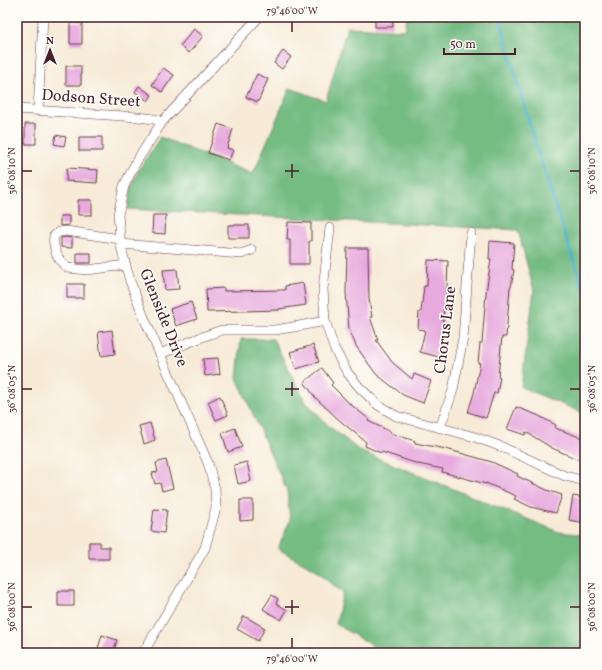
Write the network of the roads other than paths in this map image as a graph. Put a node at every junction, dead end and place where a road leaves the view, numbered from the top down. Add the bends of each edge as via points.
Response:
1 (43, 17) edge
2 (259, 17) edge
3 (17, 109) edge
4 (38, 111) junction
5 (162, 122) junction
6 (330, 228) dead end
7 (471, 233) dead end
8 (120, 242) junction
9 (252, 250) dead end
10 (126, 265) junction
11 (325, 321) junction
12 (160, 354) junction
13 (440, 428) junction
14 (585, 481) edge
15 (143, 653) edge

1 - 4 street
2 - 5 street, Glenside Drive
3 - 4 street, Dodson Street
4 - 5 street, Dodson Street via 138,117
5 - 8 street, Glenside Drive via 124,186 118,215
6 - 11 street via 323,289
7 - 13 street, Chorus Lane via 463,338 452,390
8 - 9 street via 241,254
8 - 10 street, Glenside Drive
8 - 10 street via 66,231 54,236 53,242 58,255 68,268 87,270
10 - 12 street, Glenside Drive
11 - 12 street via 275,330 222,330
11 - 13 street via 334,348 347,372 378,405 396,416
12 - 15 street, Glenside Drive via 208,464 215,489 216,508 205,548
13 - 14 street via 475,437 565,476

